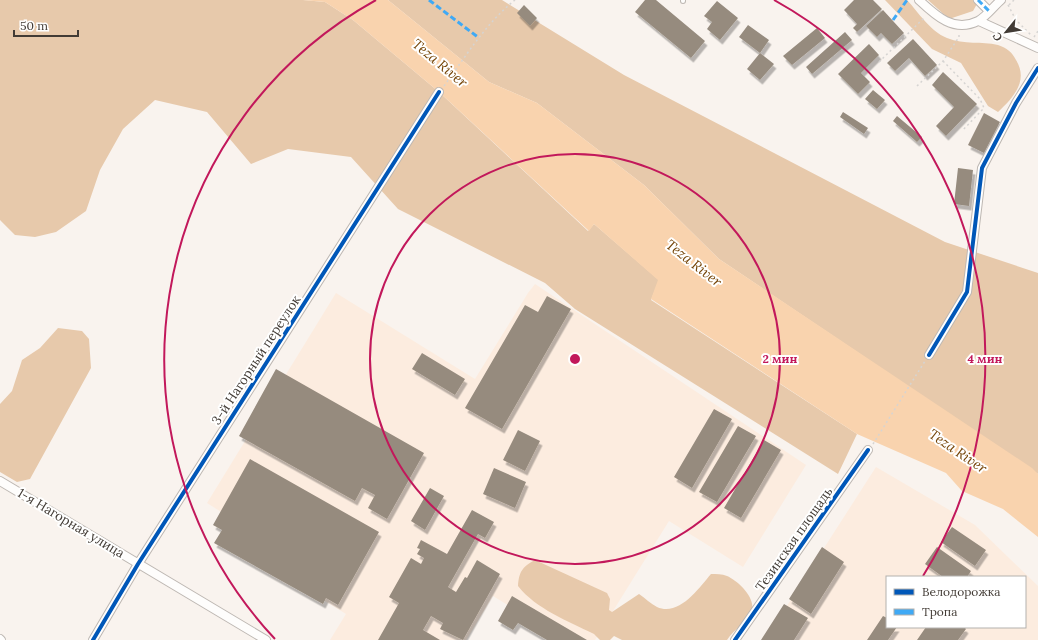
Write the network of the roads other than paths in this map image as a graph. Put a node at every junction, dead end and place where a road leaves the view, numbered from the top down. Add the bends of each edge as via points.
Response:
1 (919, 0) edge
2 (978, 0) edge
3 (1001, 0) edge
4 (989, 12) junction
5 (979, 21) junction
6 (1038, 48) edge
7 (1038, 68) edge
8 (439, 92) road end
9 (929, 355) road end
10 (868, 450) road end
11 (0, 481) edge
12 (138, 564) junction
13 (93, 640) edge
14 (266, 640) edge
15 (735, 640) edge

1 - 5 street via 938,18 958,26
2 - 4 street
3 - 4 street
4 - 5 street
5 - 6 street
7 - 9 street via 1016,103 982,168 967,292
8 - 12 street, 3-й Нагорный переулок
10 - 15 street, Тезинская площадь
11 - 12 street, 1-я Нагорная улица
12 - 13 street, 3-й Нагорный переулок
12 - 14 street, 1-я Нагорная улица

